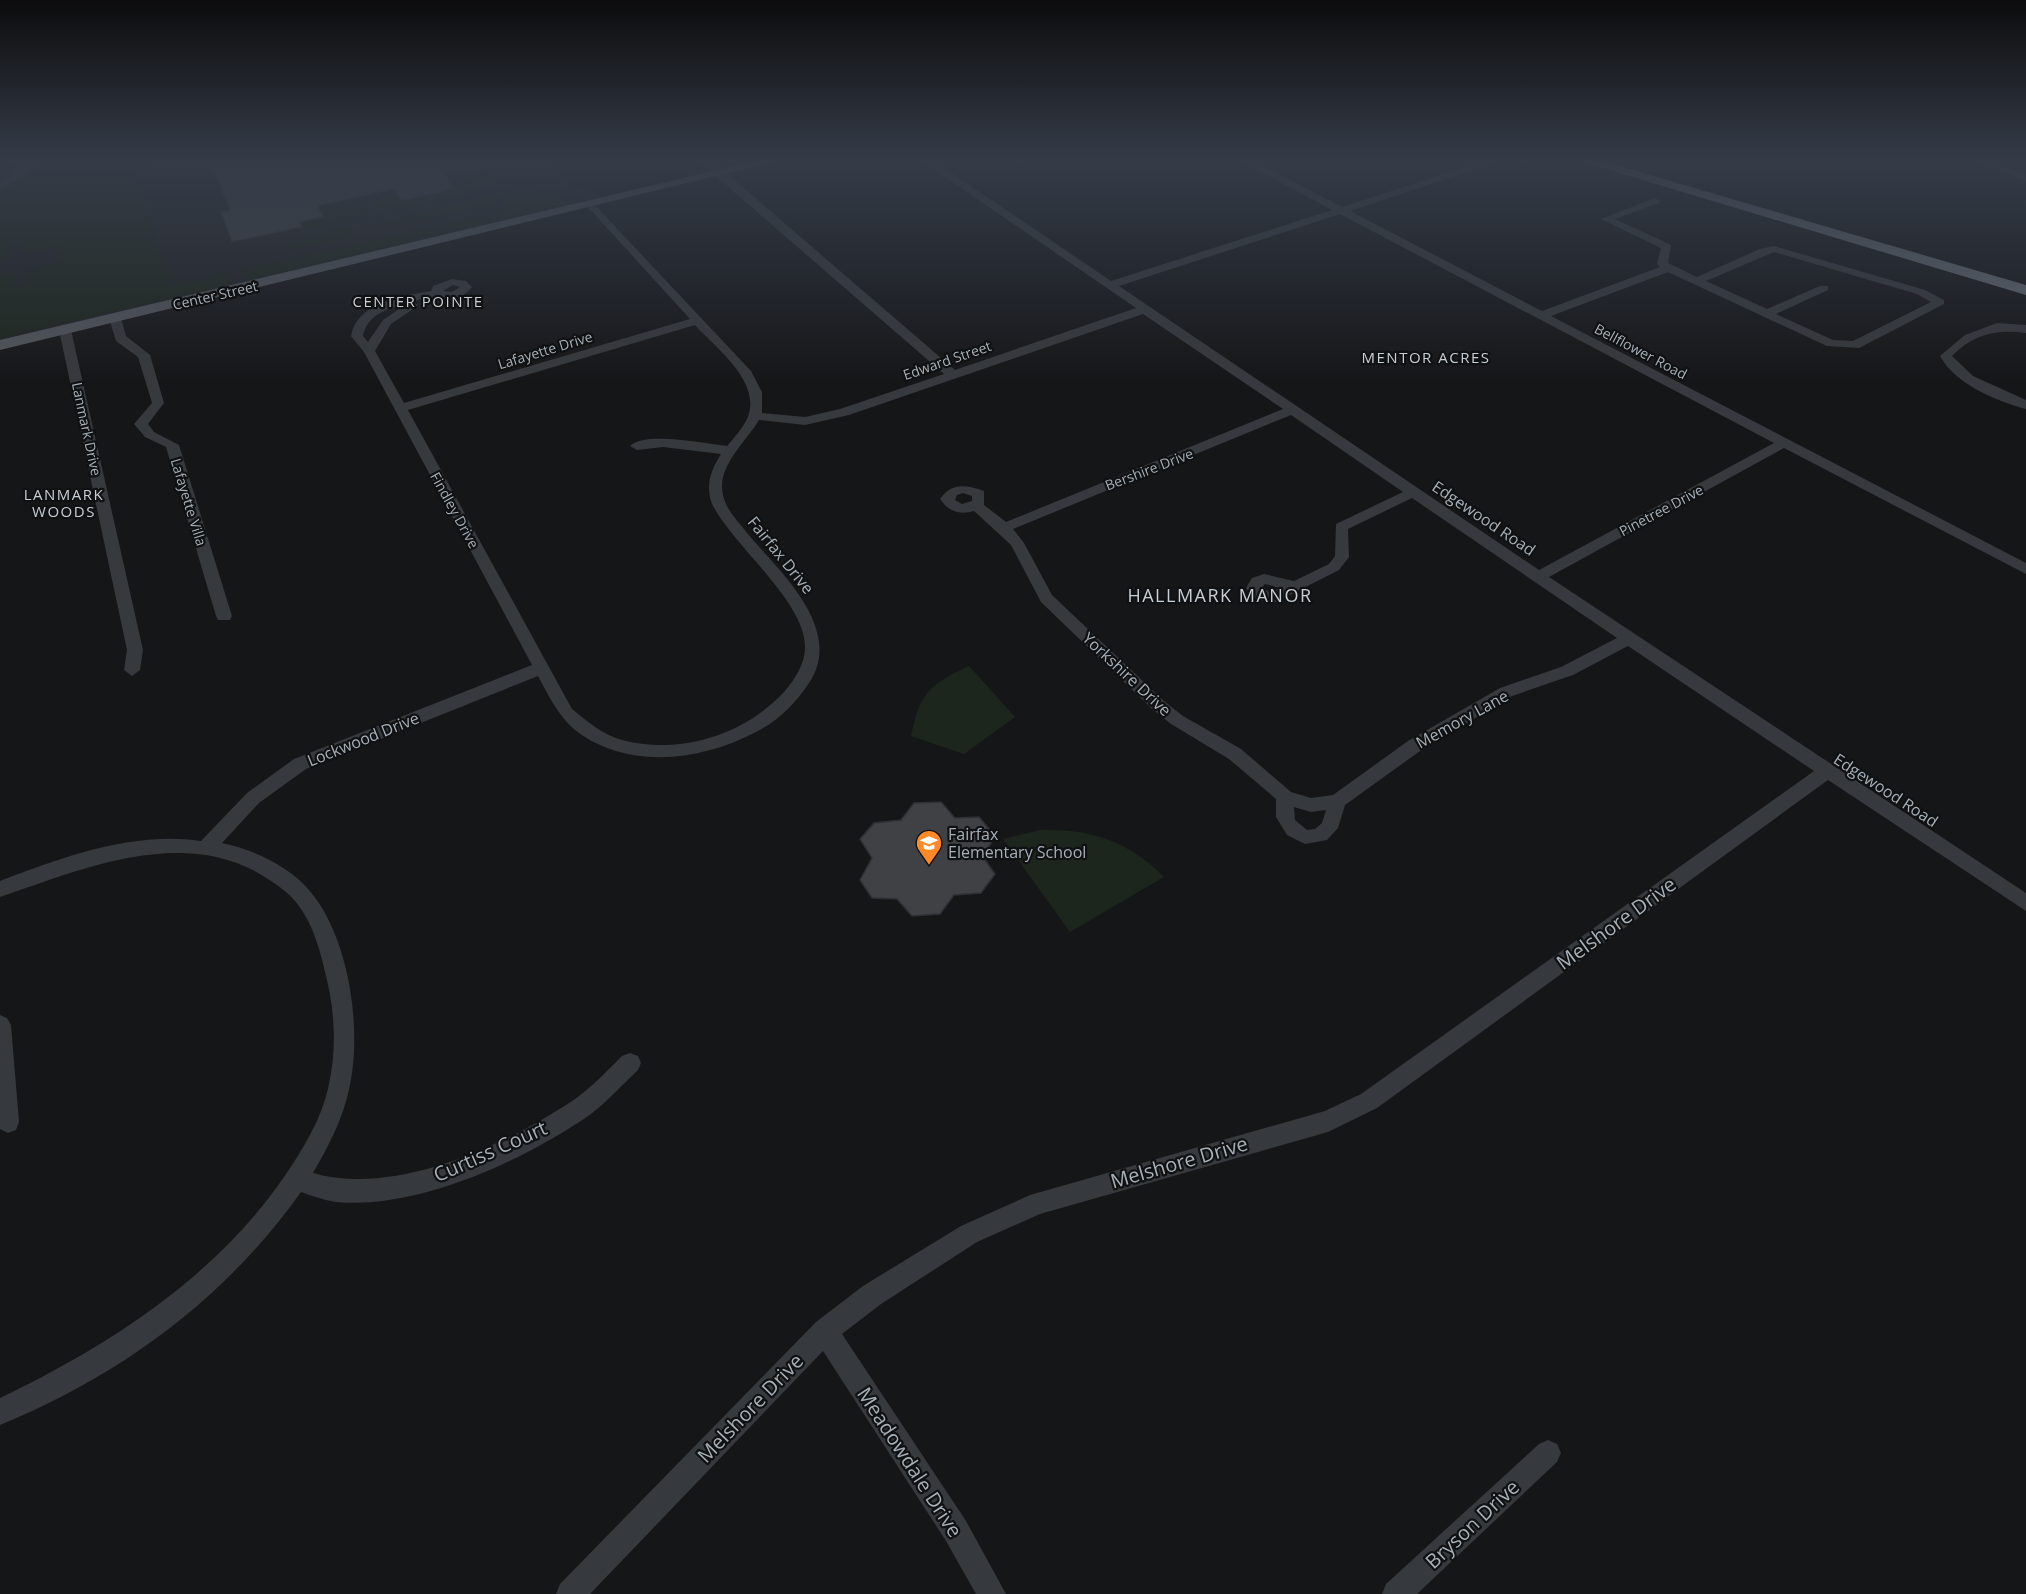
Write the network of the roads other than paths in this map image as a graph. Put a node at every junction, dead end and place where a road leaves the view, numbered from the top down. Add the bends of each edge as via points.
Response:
1 (472, 233) edge
2 (618, 233) edge
3 (790, 233) edge
4 (1034, 233) edge
5 (1274, 233) edge
6 (1382, 233) edge
7 (1637, 233) edge
8 (1831, 233) edge
9 (1868, 233) edge
10 (1668, 268) junction
11 (2026, 279) edge
12 (1697, 280) junction
13 (1111, 285) junction
14 (1824, 288) dead end
15 (2026, 290) edge
16 (1145, 309) junction
17 (1768, 314) junction
18 (1541, 316) junction
19 (115, 318) junction
20 (699, 320) junction
21 (2026, 329) edge
22 (65, 330) junction
23 (0, 345) edge
24 (369, 351) junction
25 (952, 374) junction
26 (2026, 405) edge
27 (399, 409) junction
28 (1293, 410) junction
29 (755, 416) junction
30 (1784, 443) junction
31 (638, 446) dead end
32 (731, 451) junction
33 (1414, 492) junction
34 (976, 506) dead end
35 (1004, 528) junction
36 (2026, 569) edge
37 (1538, 576) junction
38 (1296, 586) dead end
39 (224, 615) dead end
40 (1629, 639) junction
41 (541, 668) junction
42 (132, 670) dead end
43 (1826, 772) junction
44 (1285, 797) junction
45 (1337, 801) junction
46 (1311, 806) joint
47 (208, 846) junction
48 (0, 889) edge
49 (2026, 903) edge
50 (0, 1025) edge
51 (630, 1063) dead end
52 (8, 1122) dead end
53 (296, 1179) junction
54 (825, 1331) junction
55 (0, 1413) edge
56 (1548, 1454) dead end
57 (570, 1594) edge
58 (992, 1594) edge
59 (1396, 1594) edge

1 - 19 main road, Center Street
2 - 20 street
3 - 25 street
4 - 13 street, Edgewood Road
5 - 13 street
6 - 18 street, Bellflower Road
7 - 10 street via 1667,247 1662,264
8 - 15 highway
9 - 11 highway
10 - 12 street
10 - 18 street
12 - 17 street
12 - 17 street via 1774,249 1910,288 1940,303 1850,346 1831,342
13 - 16 street, Edgewood Road
14 - 17 street
16 - 25 street, Edward Street
16 - 28 street, Edgewood Road
18 - 30 street, Bellflower Road
19 - 22 main road, Center Street
19 - 39 street, Lafayette Villa via 120,338 144,354 158,403 142,428 172,445
20 - 27 street, Lafayette Drive
20 - 29 street via 758,391
21 - 26 street via 1987,329 1946,356 1956,370
22 - 23 main road, Center Street
22 - 42 street, Lanmark Drive via 135,650
24 - 24 street, Findley Drive via 393,316 437,293 384,307 366,317 359,323 357,336
24 - 27 street, Findley Drive
25 - 29 street, Edward Street via 844,412 805,421
27 - 41 street, Findley Drive
28 - 33 street, Edgewood Road
28 - 35 street, Bershire Drive
29 - 32 street, Fairfax Drive
30 - 36 street, Bellflower Road
30 - 37 street, Pinetree Drive
31 - 32 street via 663,443
32 - 41 street, Fairfax Drive via 715,486 717,499 801,609 813,637 810,666 796,691 774,713 737,734 684,750 642,750 605,743 579,726 566,713
33 - 37 street, Edgewood Road
33 - 38 street via 1341,527 1342,557 1334,567
34 - 35 street, Yorkshire Drive
35 - 44 street, Yorkshire Drive via 1017,543 1046,597 1072,622 1170,715 1235,754
37 - 40 street, Edgewood Road
40 - 43 street, Edgewood Road
40 - 45 street, Memory Lane via 1567,671 1506,692 1414,746
41 - 47 street, Lockwood Drive via 308,759 260,792
43 - 49 street, Edgewood Road
43 - 54 street, Melshore Drive via 1369,1101 1328,1122 1038,1203 969,1234
44 - 45 street via 1283,816 1288,825 1305,837 1324,835 1330,830
44 - 46 street, Yorkshire Drive
45 - 46 street, Memory Lane
47 - 48 street via 149,848 88,859
47 - 53 street via 257,863 294,886 311,910 334,964 345,1025 342,1074 320,1140
50 - 52 street
51 - 53 street, Curtiss Court via 584,1105 501,1150 450,1172 372,1189 336,1190
53 - 55 street via 240,1251 202,1289 99,1361
54 - 57 street, Melshore Drive
54 - 58 street, Meadowdale Drive
56 - 59 street, Bryson Drive

